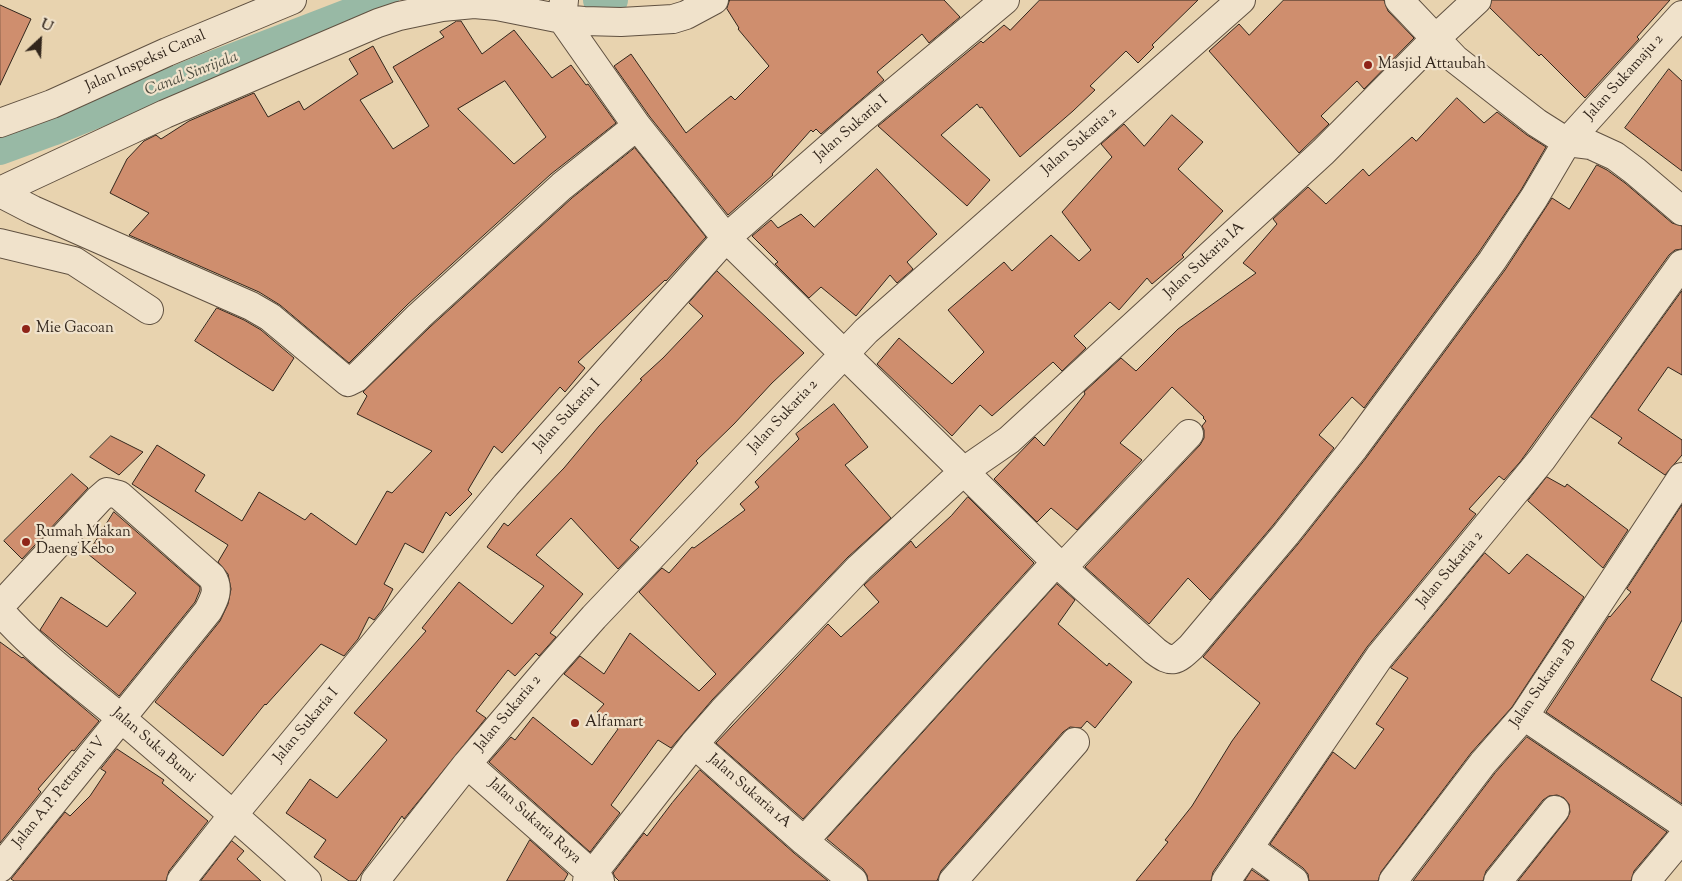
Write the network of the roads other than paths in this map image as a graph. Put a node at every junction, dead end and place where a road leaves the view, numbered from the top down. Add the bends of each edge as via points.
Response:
1 (292, 0) edge
2 (714, 0) edge
3 (1005, 0) edge
4 (1241, 0) edge
5 (1399, 0) edge
6 (1478, 0) edge
7 (563, 10) edge
8 (1682, 15) edge
9 (1435, 39) junction
10 (0, 123) edge
11 (637, 126) junction
12 (1567, 142) junction
13 (0, 192) edge
14 (1682, 211) edge
15 (726, 238) junction
16 (0, 243) edge
17 (1682, 264) edge
18 (149, 310) dead end
19 (843, 354) junction
20 (1189, 434) dead end
21 (964, 471) junction
22 (1682, 477) edge
23 (1060, 565) junction
24 (0, 606) edge
25 (0, 611) edge
26 (1524, 716) junction
27 (121, 718) junction
28 (1075, 742) dead end
29 (694, 744) junction
30 (468, 764) junction
31 (1555, 810) dead end
32 (232, 815) junction
33 (1682, 823) edge
34 (1682, 838) edge
35 (804, 841) junction
36 (1249, 848) junction
37 (0, 868) edge
38 (593, 879) edge
39 (180, 881) edge
40 (307, 881) edge
41 (375, 881) edge
42 (853, 881) edge
43 (953, 881) edge
44 (1226, 881) edge
45 (1294, 881) edge
46 (1393, 881) edge
47 (1498, 881) edge
48 (1646, 881) edge

1 - 10 street, Jalan Inspeksi Canal via 52,104
2 - 7 street via 673,19 621,22
3 - 15 street, Jalan Sukaria I
4 - 19 street, Jalan Sukaria 2 via 885,313
5 - 9 street
6 - 9 street, Jalan Sukaria IA
7 - 11 street, Jalan Sukamaju 2
7 - 13 street via 458,4 399,16 165,114
8 - 12 street, Jalan Sukamaju 2
9 - 12 street via 1514,106
9 - 21 street, Jalan Sukaria IA via 1323,152 1126,333 1009,440
11 - 13 street via 562,186 348,382 270,317 251,306 41,214
11 - 15 street, Jalan Sukamaju 2
12 - 14 street via 1591,145 1615,156
12 - 23 street, Jalan Sukamaju 2 via 1492,261 1354,448 1181,657 1164,658
15 - 19 street, Jalan Sukamaju 2
15 - 32 street, Jalan Sukaria I via 506,485
16 - 18 street via 74,261
17 - 36 street, Jalan Sukaria 2 via 1542,459 1380,656
19 - 21 street, Jalan Sukamaju 2
19 - 30 street, Jalan Sukaria 2 via 548,668
20 - 23 street
21 - 23 street, Jalan Sukamaju 2
21 - 29 street, Jalan Sukaria IA via 859,568
22 - 26 street, Jalan Sukaria 2B
23 - 35 street
24 - 27 street, Jalan A.P. Pettarani V via 107,492 118,495 212,577 216,590 208,611
25 - 27 street, Jalan Suka Bumi via 45,657
26 - 33 street
26 - 46 street, Jalan Sukaria 2B
27 - 32 street, Jalan Suka Bumi
27 - 37 street, Jalan A.P. Pettarani V
28 - 43 street
29 - 35 street, Jalan Sukaria 1A
29 - 38 street, Jalan Sukaria IA
30 - 38 street, Jalan Sukaria Raya
30 - 41 street, Jalan Sukaria 2
31 - 47 street
32 - 39 street, Jalan Sukaria I
32 - 40 street, Jalan Suka Bumi
34 - 48 street
35 - 42 street, Jalan Sukaria 1A
36 - 44 street, Jalan Sukaria 2
36 - 45 street

